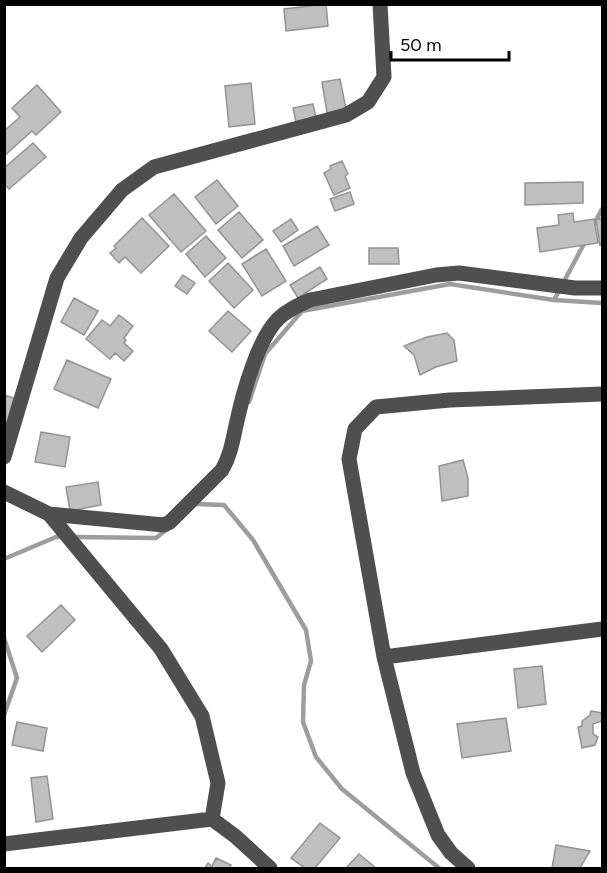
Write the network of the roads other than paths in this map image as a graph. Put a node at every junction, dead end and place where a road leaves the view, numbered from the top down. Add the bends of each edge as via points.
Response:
1 (380, 4) edge
2 (603, 288) edge
3 (603, 394) edge
4 (4, 457) edge
5 (4, 492) edge
6 (50, 514) junction
7 (603, 629) edge
8 (384, 657) junction
9 (212, 819) junction
10 (4, 844) edge
11 (270, 868) edge
12 (468, 868) edge

1 - 4 street via 384,77 368,102 346,115 154,167 122,190 81,238 57,278
2 - 6 street via 459,273 436,274 310,300 278,319 262,343 243,397 228,459 222,470 170,522 164,525
3 - 8 street via 376,407 355,429 349,459
5 - 6 street
6 - 9 street via 161,649 202,716 218,783
7 - 8 street
8 - 12 street via 413,773 438,835
9 - 10 street
9 - 11 street

